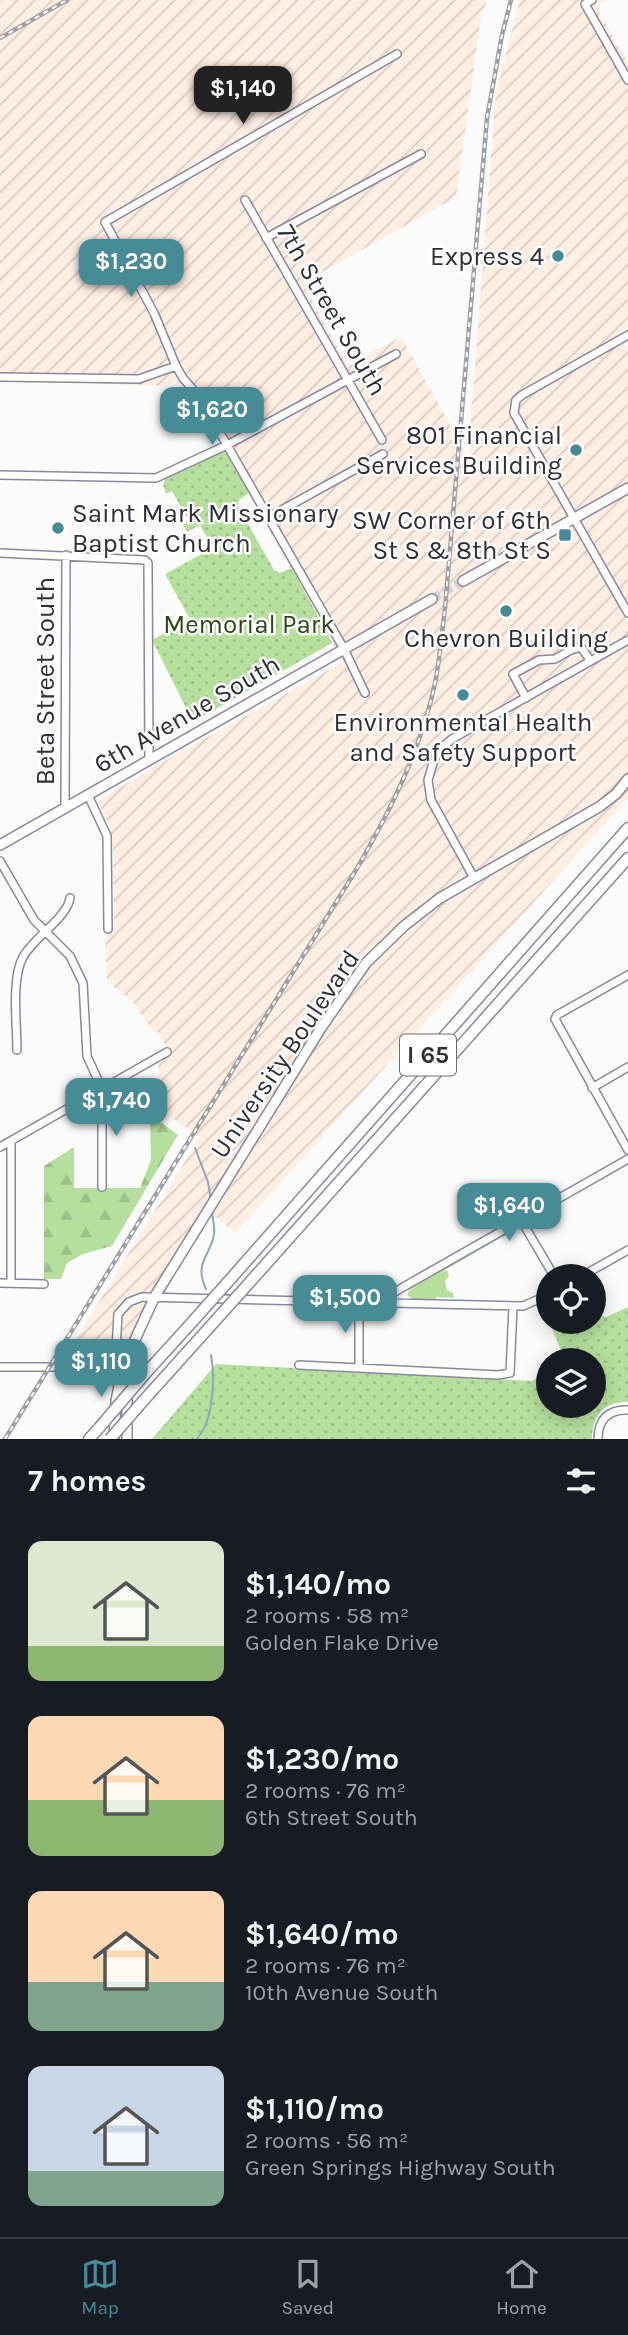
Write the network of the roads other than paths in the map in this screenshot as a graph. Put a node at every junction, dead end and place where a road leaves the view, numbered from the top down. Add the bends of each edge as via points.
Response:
1 (589, 2) edge
2 (397, 54) dead end
3 (628, 80) edge
4 (421, 153) dead end
5 (245, 200) dead end
6 (266, 237) junction
7 (628, 336) edge
8 (396, 354) dead end
9 (176, 366) junction
10 (0, 377) edge
11 (347, 379) junction
12 (382, 440) dead end
13 (227, 445) junction
14 (383, 454) dead end
15 (0, 475) edge
16 (628, 488) edge
17 (269, 517) junction
18 (573, 519) junction
19 (0, 553) edge
20 (66, 555) junction
21 (463, 581) tunnel mouth
22 (432, 599) tunnel mouth
23 (628, 613) edge
24 (628, 640) edge
25 (344, 649) junction
26 (590, 660) junction
27 (365, 693) dead end
28 (526, 698) junction
29 (149, 759) junction
30 (628, 779) edge
31 (88, 795) junction
32 (65, 808) junction
33 (628, 826) edge
34 (0, 845) edge
35 (628, 858) edge
36 (0, 861) edge
37 (474, 878) junction
38 (71, 898) dead end
39 (108, 929) dead end
40 (44, 931) junction
41 (628, 975) edge
42 (17, 1050) dead end
43 (167, 1052) dead end
44 (628, 1067) edge
45 (592, 1087) junction
46 (102, 1089) junction
47 (11, 1141) junction
48 (0, 1147) edge
49 (628, 1150) edge
50 (628, 1159) edge
51 (102, 1187) dead end
52 (522, 1220) junction
53 (628, 1250) edge
54 (547, 1264) edge
55 (603, 1264) edge
56 (0, 1283) edge
57 (11, 1283) junction
58 (44, 1284) dead end
59 (155, 1296) junction
60 (359, 1302) junction
61 (536, 1302) edge
62 (376, 1303) junction
63 (513, 1306) junction
64 (299, 1365) dead end
65 (0, 1367) edge
66 (115, 1367) junction
67 (127, 1368) junction
68 (359, 1368) junction
69 (628, 1410) edge
70 (89, 1439) edge
71 (112, 1439) edge
72 (127, 1439) edge
73 (598, 1439) edge

1 - 3 street
2 - 9 street via 104,222 154,313
4 - 6 street
5 - 6 street, 7th Street South
6 - 11 street, 7th Street South
7 - 18 street via 522,395 514,405 514,414
8 - 11 street
9 - 10 street via 139,379
9 - 13 street
11 - 12 street, 7th Street South
11 - 13 street
13 - 15 street via 156,478
13 - 17 street
14 - 17 street
16 - 18 main road
17 - 25 street
18 - 21 main road
18 - 23 street
19 - 20 street
20 - 29 street via 148,563
20 - 32 street, Beta Street South
22 - 25 main road, 6th Avenue South
24 - 26 street
25 - 27 street
25 - 29 main road, 6th Avenue South
26 - 28 street
26 - 28 street via 581,647 555,659 533,662 513,674
28 - 37 street via 439,750 428,780 431,800
29 - 31 main road, 6th Avenue South
30 - 37 main road, University Boulevard via 599,807
31 - 32 main road, 6th Avenue South
31 - 39 street via 107,836
32 - 34 main road, 6th Avenue South
33 - 70 highway, I 65, bridge
35 - 71 highway, I 65, bridge
36 - 40 street
37 - 59 main road, University Boulevard via 404,926 366,963
38 - 40 street via 67,909
40 - 42 street via 19,965
40 - 46 street via 70,956 79,973 87,1056
41 - 45 street via 555,1018
43 - 46 street
44 - 45 street
45 - 49 street
46 - 47 street
46 - 51 street
47 - 48 street
47 - 57 street
50 - 52 street
52 - 54 street
52 - 62 street
53 - 55 street
56 - 57 street
57 - 58 street
59 - 60 street
59 - 66 street via 129,1302 118,1314
59 - 67 main road, University Boulevard
60 - 62 street
60 - 68 street
61 - 63 street
62 - 63 street
63 - 68 street via 510,1373
64 - 68 street
65 - 66 street
66 - 67 street
67 - 71 main road, University Boulevard via 119,1385
67 - 72 main road
69 - 73 street via 611,1412 603,1419

